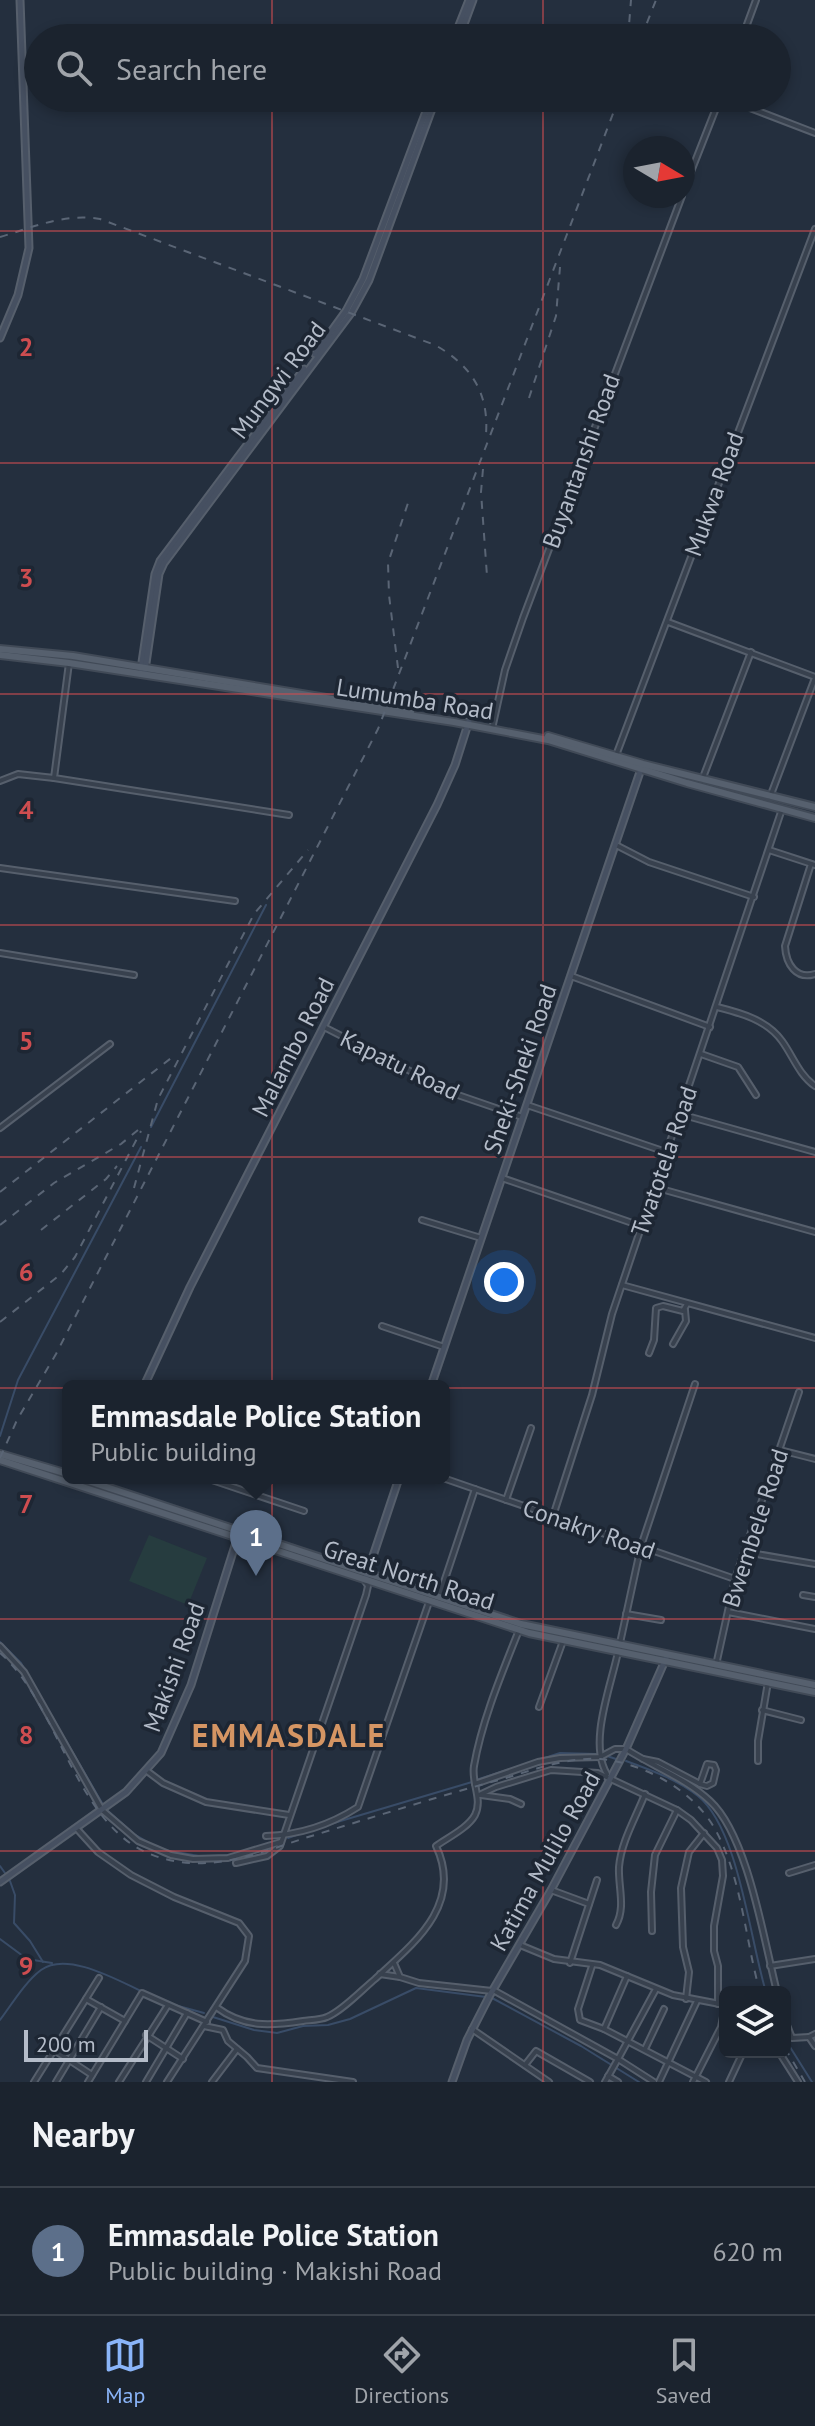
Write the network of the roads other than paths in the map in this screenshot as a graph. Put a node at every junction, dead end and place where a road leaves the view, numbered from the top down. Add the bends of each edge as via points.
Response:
1 (20, 0) edge
2 (756, 0) edge
3 (470, 1) edge
4 (461, 24) edge
5 (747, 24) edge
6 (24, 110) edge
7 (24, 112) edge
8 (429, 112) edge
9 (716, 112) edge
10 (759, 112) edge
11 (815, 133) edge
12 (695, 163) edge
13 (677, 208) edge
14 (815, 229) edge
15 (0, 338) edge
16 (668, 622) junction
17 (0, 649) edge
18 (751, 652) junction
19 (0, 655) edge
20 (69, 663) junction
21 (143, 671) junction
22 (815, 678) edge
23 (468, 723) junction
24 (492, 727) junction
25 (615, 758) junction
26 (642, 767) junction
27 (54, 778) junction
28 (702, 780) junction
29 (0, 781) edge
30 (770, 797) junction
31 (815, 807) edge
32 (782, 809) junction
33 (289, 815) dead end
34 (815, 818) edge
35 (616, 845) junction
36 (769, 850) junction
37 (813, 864) edge
38 (0, 868) edge
39 (754, 897) junction
40 (235, 901) dead end
41 (0, 953) edge
42 (815, 974) edge
43 (134, 975) dead end
44 (571, 976) junction
45 (717, 1007) junction
46 (324, 1027) junction
47 (710, 1027) junction
48 (110, 1044) dead end
49 (701, 1054) junction
50 (815, 1086) edge
51 (756, 1095) dead end
52 (527, 1105) junction
53 (680, 1114) junction
54 (522, 1117) junction
55 (0, 1128) edge
56 (666, 1152) junction
57 (815, 1152) edge
58 (502, 1178) junction
59 (654, 1187) junction
60 (422, 1220) dead end
61 (641, 1226) junction
62 (815, 1232) edge
63 (481, 1238) junction
64 (622, 1285) junction
65 (686, 1307) junction
66 (382, 1326) dead end
67 (815, 1338) edge
68 (673, 1344) dead end
69 (444, 1347) junction
70 (649, 1353) dead end
71 (147, 1380) edge
72 (433, 1380) edge
73 (695, 1384) dead end
74 (799, 1392) dead end
75 (531, 1428) dead end
76 (780, 1450) junction
77 (0, 1459) edge
78 (815, 1459) edge
79 (62, 1473) edge
80 (62, 1477) edge
81 (450, 1480) edge
82 (87, 1484) edge
83 (93, 1484) edge
84 (106, 1484) edge
85 (224, 1484) edge
86 (397, 1484) edge
87 (104, 1489) junction
88 (475, 1489) junction
89 (506, 1500) junction
90 (304, 1511) dead end
91 (553, 1516) junction
92 (238, 1535) junction
93 (641, 1546) junction
94 (745, 1552) junction
95 (815, 1564) edge
96 (366, 1577) junction
97 (735, 1579) junction
98 (803, 1595) dead end
99 (815, 1597) edge
100 (438, 1598) junction
101 (429, 1602) junction
102 (728, 1612) junction
103 (626, 1614) junction
104 (661, 1620) dead end
105 (520, 1627) junction
106 (815, 1629) edge
107 (563, 1641) junction
108 (0, 1646) edge
109 (619, 1649) junction
110 (666, 1659) junction
111 (716, 1665) junction
112 (768, 1682) junction
113 (815, 1685) edge
114 (815, 1692) edge
115 (539, 1707) dead end
116 (762, 1710) junction
117 (801, 1720) dead end
118 (626, 1749) junction
119 (600, 1757) junction
120 (641, 1759) junction
121 (758, 1761) dead end
122 (147, 1771) junction
123 (610, 1777) junction
124 (475, 1784) junction
125 (700, 1784) junction
126 (645, 1794) junction
127 (478, 1795) junction
128 (521, 1804) dead end
129 (102, 1810) junction
130 (677, 1810) junction
131 (289, 1815) junction
132 (77, 1829) junction
133 (704, 1833) junction
134 (282, 1835) junction
135 (266, 1836) dead end
136 (281, 1842) junction
137 (236, 1863) dead end
138 (815, 1865) edge
139 (789, 1873) dead end
140 (597, 1880) dead end
141 (0, 1882) edge
142 (551, 1890) junction
143 (589, 1904) junction
144 (616, 1925) dead end
145 (652, 1931) dead end
146 (520, 1945) junction
147 (815, 1959) edge
148 (394, 1963) junction
149 (570, 1963) junction
150 (592, 1966) junction
151 (770, 1966) junction
152 (380, 1974) junction
153 (628, 1975) junction
154 (400, 1977) junction
155 (99, 1978) dead end
156 (775, 1986) edge
157 (656, 1989) junction
158 (490, 1994) junction
159 (86, 1999) junction
160 (686, 1999) junction
161 (697, 2001) junction
162 (718, 2004) joint
163 (168, 2005) junction
164 (101, 2007) junction
165 (216, 2007) junction
166 (664, 2009) dead end
167 (187, 2013) junction
168 (125, 2021) junction
169 (205, 2024) junction
170 (472, 2029) junction
171 (604, 2029) junction
172 (719, 2031) edge
173 (146, 2035) junction
174 (791, 2035) edge
175 (812, 2036) edge
176 (629, 2041) junction
177 (815, 2046) edge
178 (167, 2049) junction
179 (237, 2049) junction
180 (645, 2049) junction
181 (54, 2050) junction
182 (740, 2058) edge
183 (783, 2058) edge
184 (183, 2059) junction
185 (69, 2060) junction
186 (670, 2062) junction
187 (616, 2063) junction
188 (525, 2066) junction
189 (309, 2074) junction
190 (92, 2075) junction
191 (608, 2076) junction
192 (539, 2079) edge
193 (695, 2079) edge
194 (340, 2081) edge
195 (34, 2082) edge
196 (56, 2082) edge
197 (88, 2082) edge
198 (119, 2082) edge
199 (146, 2082) edge
200 (167, 2082) edge
201 (212, 2082) edge
202 (308, 2082) edge
203 (353, 2082) edge
204 (452, 2082) edge
205 (549, 2082) edge
206 (590, 2082) edge
207 (605, 2082) edge
208 (618, 2082) edge
209 (656, 2082) edge
210 (706, 2082) edge
211 (729, 2082) edge
212 (798, 2082) edge

1 - 6 street
2 - 5 street
3 - 4 street
7 - 15 street via 29,248
8 - 21 street, Mungwi Road via 369,280 351,313 162,567
9 - 12 street, Buyantanshi Road
10 - 11 street
13 - 24 street, Buyantanshi Road via 523,618
14 - 16 street, Mukwa Road
16 - 18 street
16 - 25 street, Mukwa Road
17 - 21 main road, Lumumba Road via 73,656
18 - 22 street
18 - 28 street
19 - 20 main road, Lumumba Road
20 - 21 main road, Lumumba Road
20 - 27 street
21 - 23 main road, Lumumba Road
22 - 30 street
23 - 24 main road, Lumumba Road
23 - 46 street, Malambo Road via 442,794
24 - 25 main road, Lumumba Road
25 - 26 main road, Lumumba Road
26 - 28 main road, Lumumba Road
26 - 32 main road, Lumumba Road
26 - 35 street, Sheki-Sheki Road
27 - 29 street via 18,774
27 - 33 street
28 - 30 main road, Lumumba Road
30 - 31 main road, Lumumba Road
32 - 34 main road, Lumumba Road
32 - 36 street, Twatotela Road
35 - 39 street via 649,862
35 - 44 street, Sheki-Sheki Road
36 - 37 street
36 - 39 street, Twatotela Road
37 - 42 street via 785,946 795,971
38 - 40 street
39 - 45 street, Twatotela Road
41 - 43 street
44 - 47 street
44 - 52 street, Sheki-Sheki Road
45 - 47 street, Twatotela Road
45 - 50 street via 753,1018 774,1032
46 - 54 street, Kapatu Road via 455,1094
46 - 71 street, Malambo Road
47 - 49 street, Twatotela Road
48 - 55 street
49 - 51 street via 738,1067
49 - 53 street, Twatotela Road
52 - 54 street, Sheki-Sheki Road
52 - 56 street
53 - 56 street, Twatotela Road
53 - 57 street
54 - 58 street, Sheki-Sheki Road
56 - 59 street, Twatotela Road
58 - 61 street
58 - 63 street, Sheki-Sheki Road
59 - 61 street, Twatotela Road
59 - 62 street
60 - 63 street
61 - 64 street, Twatotela Road
63 - 69 street, Sheki-Sheki Road
64 - 65 street
64 - 91 street, Twatotela Road
65 - 67 street
65 - 68 street via 686,1321
65 - 70 street via 656,1308
66 - 69 street
69 - 72 street, Sheki-Sheki Road
73 - 93 street
74 - 76 street, Bwembele Road
75 - 89 street
76 - 78 street
76 - 94 street, Bwembele Road
77 - 79 main road, Great North Road
77 - 80 main road, Great North Road
81 - 88 street, Conakry Road
82 - 87 main road, Great North Road
83 - 87 main road, Great North Road
84 - 87 street
85 - 90 street
86 - 96 street
87 - 92 main road, Great North Road
88 - 89 street, Conakry Road
88 - 100 street
89 - 91 street, Conakry Road
91 - 93 street, Conakry Road
92 - 96 main road, Great North Road
92 - 122 street, Makishi Road via 184,1703
93 - 97 street, Conakry Road
93 - 103 street
94 - 95 street
94 - 97 street, Bwembele Road
96 - 100 main road, Great North Road
96 - 101 main road, Great North Road
96 - 131 street via 366,1595
97 - 102 street, Bwembele Road
98 - 99 street
100 - 105 main road, Great North Road
101 - 105 main road, Great North Road
101 - 134 street via 358,1807 322,1826
102 - 106 street
102 - 111 street, Bwembele Road
103 - 104 street
103 - 109 street
105 - 107 main road, Great North Road
105 - 109 main road, Great North Road
105 - 124 street via 479,1746
107 - 109 main road, Great North Road
107 - 115 street
108 - 129 street via 24,1672
109 - 110 main road, Great North Road
109 - 119 street
110 - 111 main road, Great North Road
110 - 112 main road, Great North Road
110 - 118 street, Katima Mulilo Road
111 - 113 main road, Great North Road
112 - 114 main road, Great North Road
112 - 116 street
116 - 117 street
116 - 121 street
118 - 119 street
118 - 120 street
118 - 123 street, Katima Mulilo Road
119 - 123 street
119 - 124 street via 549,1760
120 - 125 street
120 - 151 street via 713,1803 745,1862
122 - 129 street, Makishi Road
122 - 131 street via 206,1802
123 - 126 street
123 - 127 street via 551,1770
123 - 142 street, Katima Mulilo Road
124 - 127 street
125 - 125 street via 713,1783 714,1765 704,1766
126 - 130 street
126 - 144 street via 619,1866 622,1907
127 - 128 street
127 - 148 street via 474,1817 436,1846 442,1869 440,1903 429,1925
129 - 132 street, Makishi Road
129 - 136 street via 138,1841 193,1859 228,1858
130 - 133 street
130 - 145 street via 655,1855
131 - 134 street
132 - 141 street, Makishi Road
132 - 165 street via 131,1875 245,1928 245,1961
133 - 160 street via 689,1852 681,1888 689,1972
133 - 162 street via 724,1868 714,1920
134 - 135 street
134 - 136 street
136 - 137 street via 267,1856
138 - 139 street
140 - 143 street
142 - 143 street
142 - 146 street, Katima Mulilo Road
143 - 149 street
146 - 149 street
146 - 158 street, Katima Mulilo Road
147 - 151 street
148 - 152 street
148 - 154 street
149 - 150 street
150 - 153 street
150 - 171 street via 577,2016
151 - 156 street
152 - 154 street
152 - 165 street via 327,2017 264,2026
153 - 157 street
153 - 171 street
154 - 158 street
155 - 159 street
157 - 160 street
157 - 176 street
158 - 170 street, Katima Mulilo Road
158 - 187 street
159 - 164 street
159 - 181 street
160 - 161 street
161 - 162 street
161 - 186 street
163 - 167 street
163 - 168 street via 142,1993
163 - 173 street
164 - 168 street
164 - 185 street
165 - 169 street
166 - 180 street
167 - 169 street
167 - 178 street
168 - 190 street
169 - 179 street via 223,2030
169 - 184 street
170 - 188 street
170 - 204 street, Katima Mulilo Road
171 - 176 street
172 - 193 street
173 - 178 street
173 - 198 street
174 - 175 street
175 - 177 street
176 - 180 street
176 - 187 street
178 - 184 street
178 - 199 street
179 - 189 street via 257,2068
179 - 201 street
180 - 186 street
181 - 185 street
181 - 195 street
182 - 211 street
183 - 212 street
184 - 200 street
185 - 190 street
185 - 196 street
186 - 193 street
186 - 209 street
187 - 191 street
187 - 209 street
188 - 192 street
188 - 206 street via 534,2051
189 - 194 street
189 - 202 street
190 - 197 street
191 - 207 street
191 - 208 street
192 - 205 street
193 - 210 street
194 - 203 street

